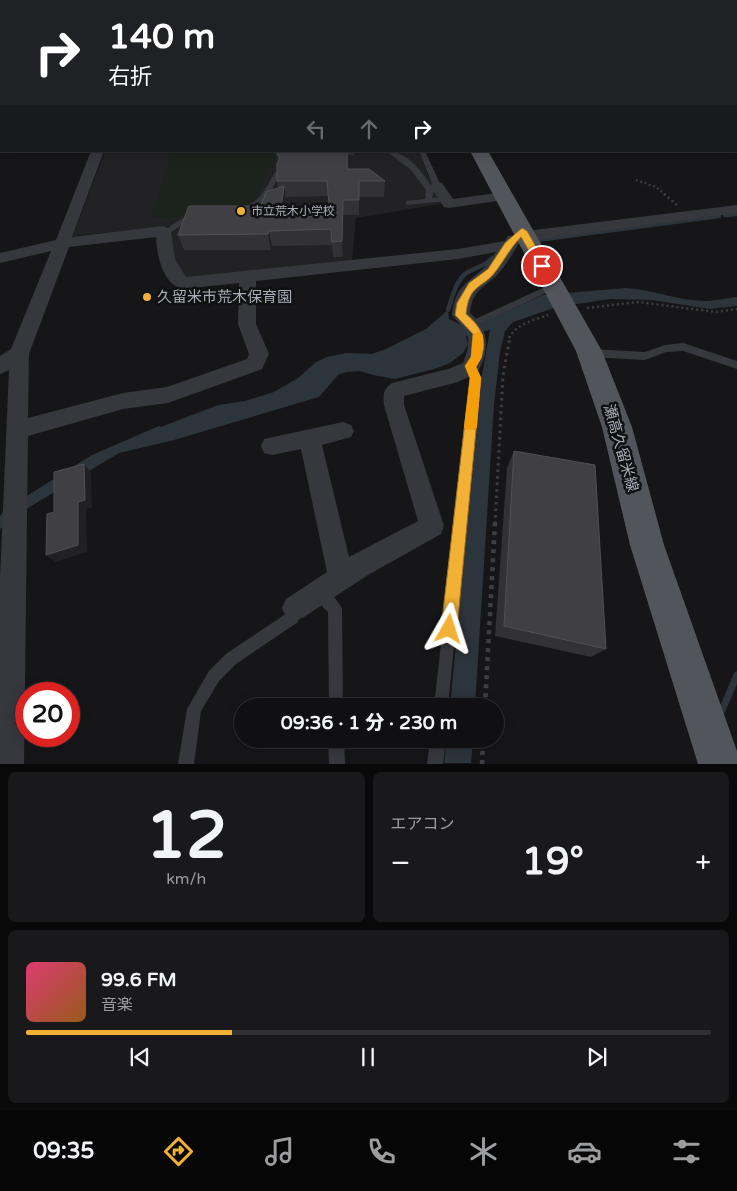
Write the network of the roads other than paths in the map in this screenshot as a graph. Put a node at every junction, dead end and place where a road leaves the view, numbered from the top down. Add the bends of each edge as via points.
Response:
1 (98, 152) edge
2 (390, 152) edge
3 (422, 152) edge
4 (481, 152) edge
5 (277, 174) edge
6 (437, 186) joint
7 (504, 196) junction
8 (445, 198) junction
9 (428, 201) junction
10 (409, 203) dead end
11 (737, 209) edge
12 (234, 211) edge
13 (208, 212) edge
14 (163, 233) junction
15 (519, 237) junction
16 (62, 243) junction
17 (0, 258) edge
18 (248, 276) junction
19 (544, 290) dead end
20 (472, 324) junction
21 (589, 353) junction
22 (10, 360) edge
23 (737, 365) edge
24 (470, 366) junction
25 (17, 430) junction
26 (343, 431) dead end
27 (310, 438) junction
28 (272, 446) dead end
29 (341, 577) junction
30 (318, 592) junction
31 (295, 608) joint
32 (336, 698) edge
33 (442, 698) edge
34 (5, 715) edge
35 (336, 748) edge
36 (437, 748) edge
37 (715, 760) edge
38 (8, 764) edge
39 (186, 764) edge
40 (336, 764) edge
41 (435, 764) edge

1 - 16 street
2 - 9 lane via 422,177 430,190
3 - 6 lane
4 - 7 main road, 瀬高久留米線
5 - 12 lane via 262,202 254,208
6 - 8 street
7 - 8 street via 448,204
7 - 15 main road, 瀬高久留米線
8 - 9 lane
9 - 10 lane
11 - 15 street
13 - 14 lane via 193,215
14 - 16 street
14 - 18 street via 165,257 174,276 182,284
15 - 18 street via 458,254
15 - 20 street via 491,271 472,285 462,303 460,315
15 - 21 main road, 瀬高久留米線
16 - 17 street
16 - 22 street
18 - 25 street via 247,324 259,354 255,364 168,395 123,401
19 - 20 lane
20 - 24 street via 478,334 476,357
21 - 23 lane via 645,356 682,347
21 - 37 main road, 瀬高久留米線 via 617,427 647,545
22 - 25 street
24 - 29 street via 454,375 393,393 432,526
24 - 33 lane via 476,378
25 - 34 street
26 - 27 street
27 - 28 street
27 - 29 street
29 - 30 street
30 - 31 street
30 - 32 lane via 335,608
31 - 39 lane via 293,617 231,658 214,676 194,709
34 - 38 street
35 - 40 lane
36 - 41 lane

